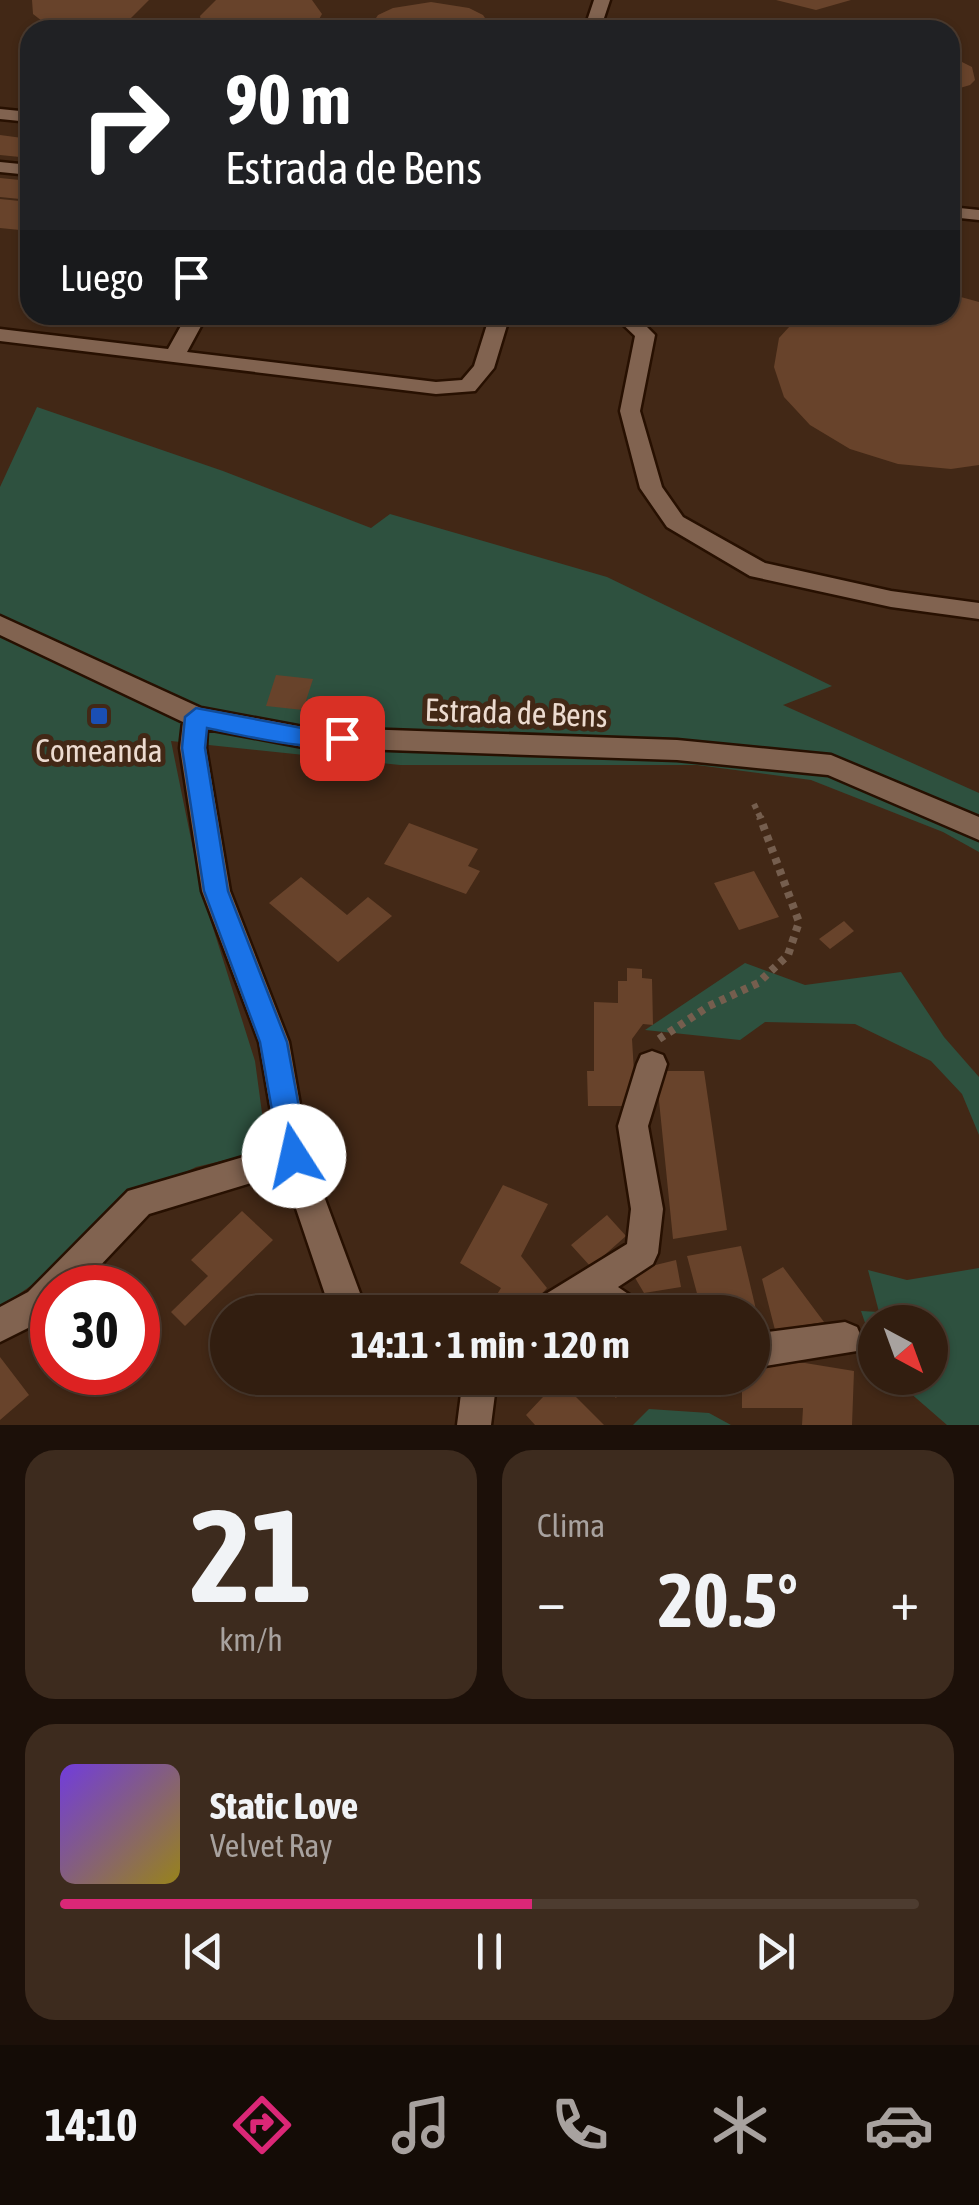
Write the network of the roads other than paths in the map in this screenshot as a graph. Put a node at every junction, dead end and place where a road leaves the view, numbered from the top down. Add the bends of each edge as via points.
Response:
1 (192, 325) edge
2 (497, 325) edge
3 (634, 325) edge
4 (0, 335) edge
5 (175, 356) junction
6 (979, 611) edge
7 (0, 626) edge
8 (196, 717) junction
9 (979, 828) edge
10 (652, 1064) road end
11 (294, 1156) junction
12 (77, 1265) edge
13 (589, 1285) junction
14 (344, 1295) edge
15 (574, 1295) edge
16 (602, 1295) edge
17 (30, 1309) edge
18 (0, 1325) edge
19 (844, 1339) dead end
20 (770, 1349) edge
21 (478, 1395) edge
22 (474, 1425) edge

1 - 5 street
2 - 5 street via 484,368 468,386 436,388
3 - 6 street via 645,335 630,411 651,488 676,522 758,570
4 - 5 street
7 - 8 street, Estrada de Bens
8 - 9 street, Estrada de Bens via 302,737 677,750 831,766
8 - 11 street via 193,748 216,891 274,1042
10 - 13 street via 633,1126 647,1209 642,1252
11 - 12 street via 139,1202
11 - 14 street
13 - 15 street
13 - 16 street
17 - 18 street
19 - 20 street
21 - 22 street

